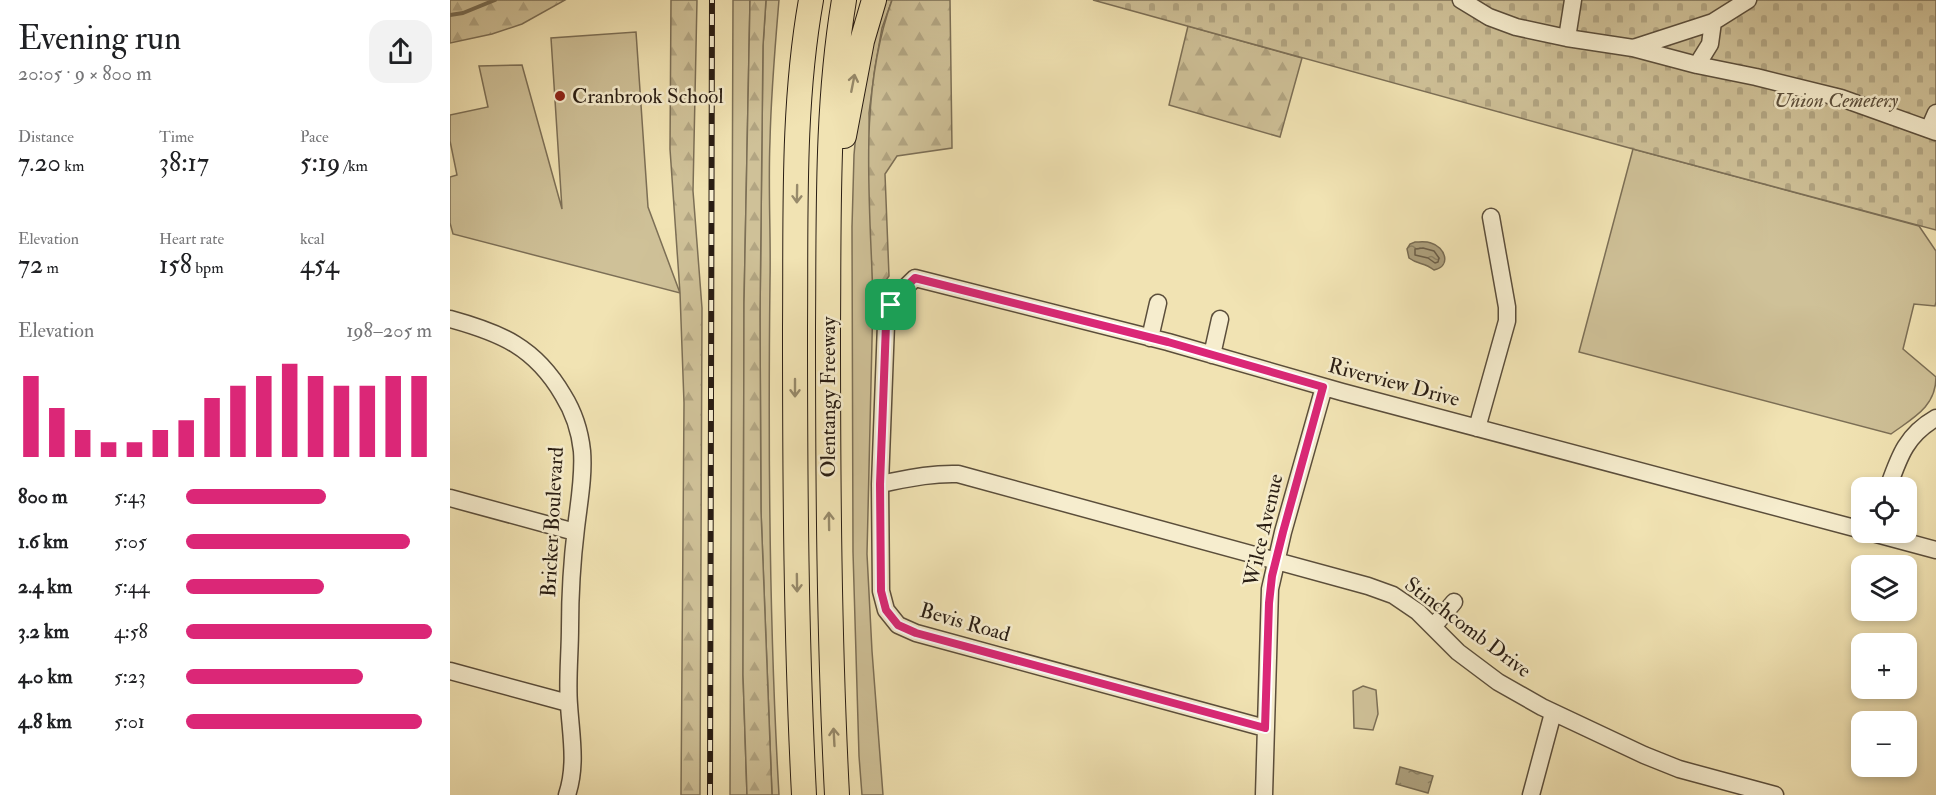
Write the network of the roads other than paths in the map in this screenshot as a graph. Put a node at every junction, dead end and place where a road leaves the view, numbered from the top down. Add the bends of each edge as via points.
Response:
1 (797, 0) edge
2 (811, 0) edge
3 (844, 0) edge
4 (874, 0) edge
5 (1461, 0) edge
6 (1573, 0) edge
7 (1748, 0) edge
8 (1713, 22) junction
9 (1567, 38) junction
10 (1633, 48) junction
11 (1697, 65) junction
12 (1936, 113) edge
13 (1932, 130) edge
14 (797, 135) junction
15 (1491, 217) dead end
16 (829, 266) junction
17 (915, 278) joint
18 (1158, 303) dead end
19 (1220, 319) dead end
20 (450, 320) edge
21 (1150, 338) junction
22 (1212, 355) junction
23 (1323, 387) junction
24 (1936, 418) edge
25 (1477, 428) junction
26 (1892, 477) edge
27 (880, 484) junction
28 (450, 498) edge
29 (1851, 527) edge
30 (575, 532) junction
31 (1910, 543) edge
32 (1936, 550) edge
33 (1276, 561) junction
34 (1454, 602) dead end
35 (1433, 627) junction
36 (450, 671) edge
37 (568, 703) junction
38 (1553, 713) junction
39 (1265, 728) junction
40 (567, 795) edge
41 (804, 795) edge
42 (837, 795) edge
43 (1264, 795) edge
44 (1531, 795) edge
45 (1775, 795) edge

1 - 14 highway via 793,33
2 - 14 highway, Olentangy Freeway
3 - 16 highway, Olentangy Freeway via 830,137
16 -> 4 highway via 846,126
5 - 9 street via 1488,17
6 - 9 street
7 - 8 street
8 - 10 street
8 - 11 street via 1710,44
9 - 10 street
10 - 11 street
11 - 13 street via 1841,98
12 - 13 street
14 -> 41 highway, Olentangy Freeway via 795,471
15 - 25 street via 1507,321
42 -> 16 highway, Olentangy Freeway via 828,483
17 - 21 street, Riverview Drive
17 - 27 street, Bevis Road via 891,305 886,324
18 - 21 street
19 - 22 street
20 - 30 street, Bricker Boulevard via 499,335 520,347 540,363 565,397 582,450
21 - 22 street, Riverview Drive
22 - 23 street, Riverview Drive
23 - 25 street, Riverview Drive
23 - 33 street, Wilce Avenue
24 - 26 street via 1917,430 1906,444
25 - 29 street, Riverview Drive
27 - 33 street, Stinchcomb Drive via 920,475 958,474
27 - 39 street, Bevis Road via 881,591 886,610 898,625
28 - 30 street
30 - 37 street, Bricker Boulevard
31 - 32 street, Riverview Drive
33 - 35 street, Stinchcomb Drive via 1393,595
33 - 39 street, Wilce Avenue via 1270,596
34 - 35 street
35 - 38 street, Stinchcomb Drive via 1498,682
36 - 37 street
37 - 40 street, Bricker Boulevard via 573,764
38 - 44 street
38 - 45 street, Stinchcomb Drive via 1679,769
39 - 43 street, Wilce Avenue

